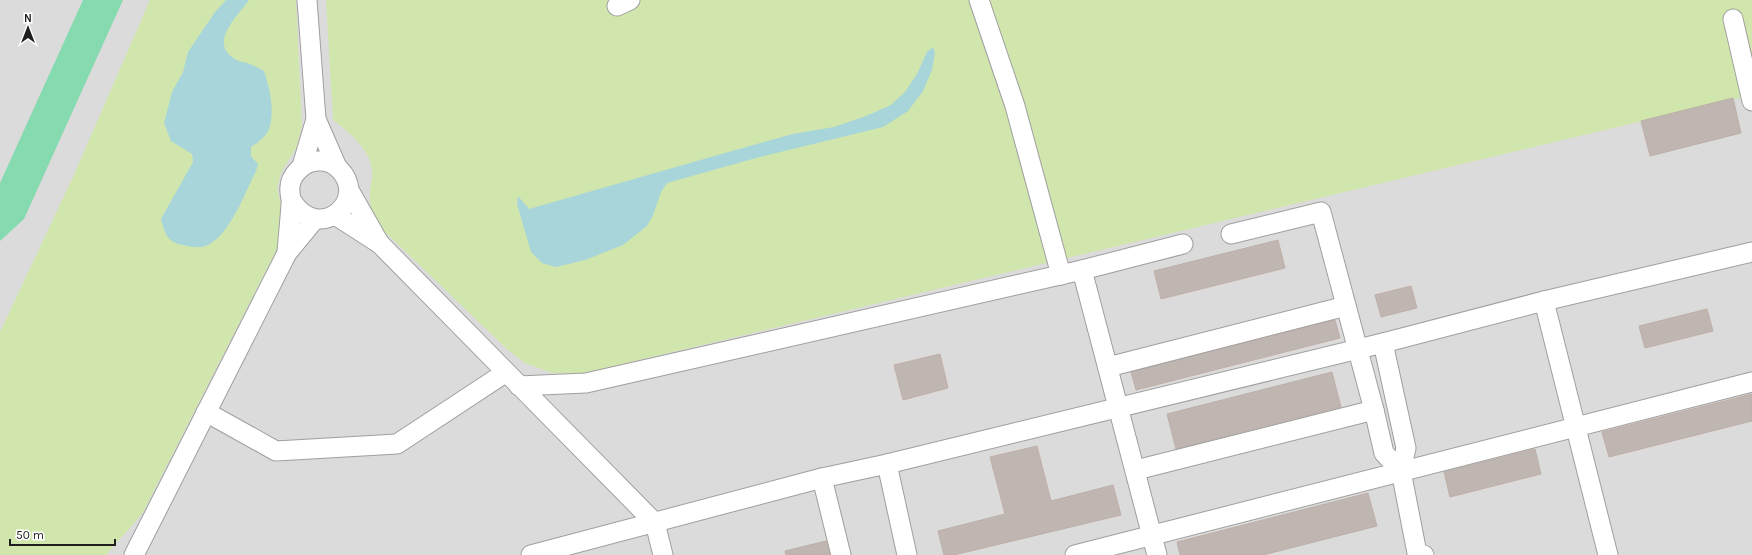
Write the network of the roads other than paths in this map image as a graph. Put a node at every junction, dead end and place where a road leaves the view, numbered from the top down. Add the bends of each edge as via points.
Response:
1 (307, 0) edge
2 (979, 0) edge
3 (1733, 19) dead end
4 (1752, 101) edge
5 (316, 119) junction
6 (302, 166) junction
7 (337, 167) junction
8 (349, 190) junction
9 (292, 202) junction
10 (335, 215) junction
11 (315, 219) junction
12 (1231, 234) dead end
13 (380, 244) junction
14 (1183, 244) dead end
15 (1752, 252) edge
16 (287, 253) junction
17 (1082, 270) junction
18 (1061, 275) junction
19 (1544, 301) junction
20 (1346, 306) junction
21 (1383, 343) junction
22 (1357, 348) junction
23 (1108, 367) junction
24 (505, 372) junction
25 (1752, 382) edge
26 (519, 386) junction
27 (1119, 407) junction
28 (1374, 410) junction
29 (206, 412) junction
30 (1575, 427) junction
31 (887, 464) junction
32 (1136, 470) junction
33 (1401, 471) junction
34 (822, 478) junction
35 (655, 523) junction
36 (1152, 535) junction
37 (561, 551) edge
38 (1416, 554) edge
39 (134, 555) edge
40 (531, 555) edge
41 (663, 555) edge
42 (840, 555) edge
43 (907, 555) edge
44 (1075, 555) edge
45 (1157, 555) edge
46 (1608, 555) edge

1 - 5 street
2 - 18 street via 1015,106
3 - 4 street
5 - 6 street
5 - 7 street
6 - 7 street via 319,161 329,162
6 - 9 street via 291,182 289,192
7 - 8 street via 343,173
8 - 10 street via 347,200
8 - 13 street
9 - 11 street via 305,216
9 - 16 street
10 - 11 street
10 - 13 street
11 - 16 street
12 - 20 street via 1321,212
13 - 24 street
14 - 17 street
15 - 19 street
16 - 29 street
17 - 18 street
17 - 23 street
18 - 26 street via 586,383
19 - 21 street
19 - 30 street
20 - 22 street
20 - 23 street
21 - 22 street
21 - 33 street via 1406,448
22 - 27 street
22 - 28 street
23 - 27 street
24 - 26 street
24 - 29 street via 397,444 276,451
25 - 30 street
26 - 35 street
27 - 31 street
27 - 32 street
28 - 32 street
28 - 33 street via 1384,453
29 - 39 street
30 - 33 street
30 - 46 street
31 - 34 street
31 - 43 street
32 - 36 street
33 - 36 street
33 - 38 street
34 - 35 street
34 - 42 street
35 - 37 street
35 - 41 street
36 - 44 street
36 - 45 street
37 - 40 street

